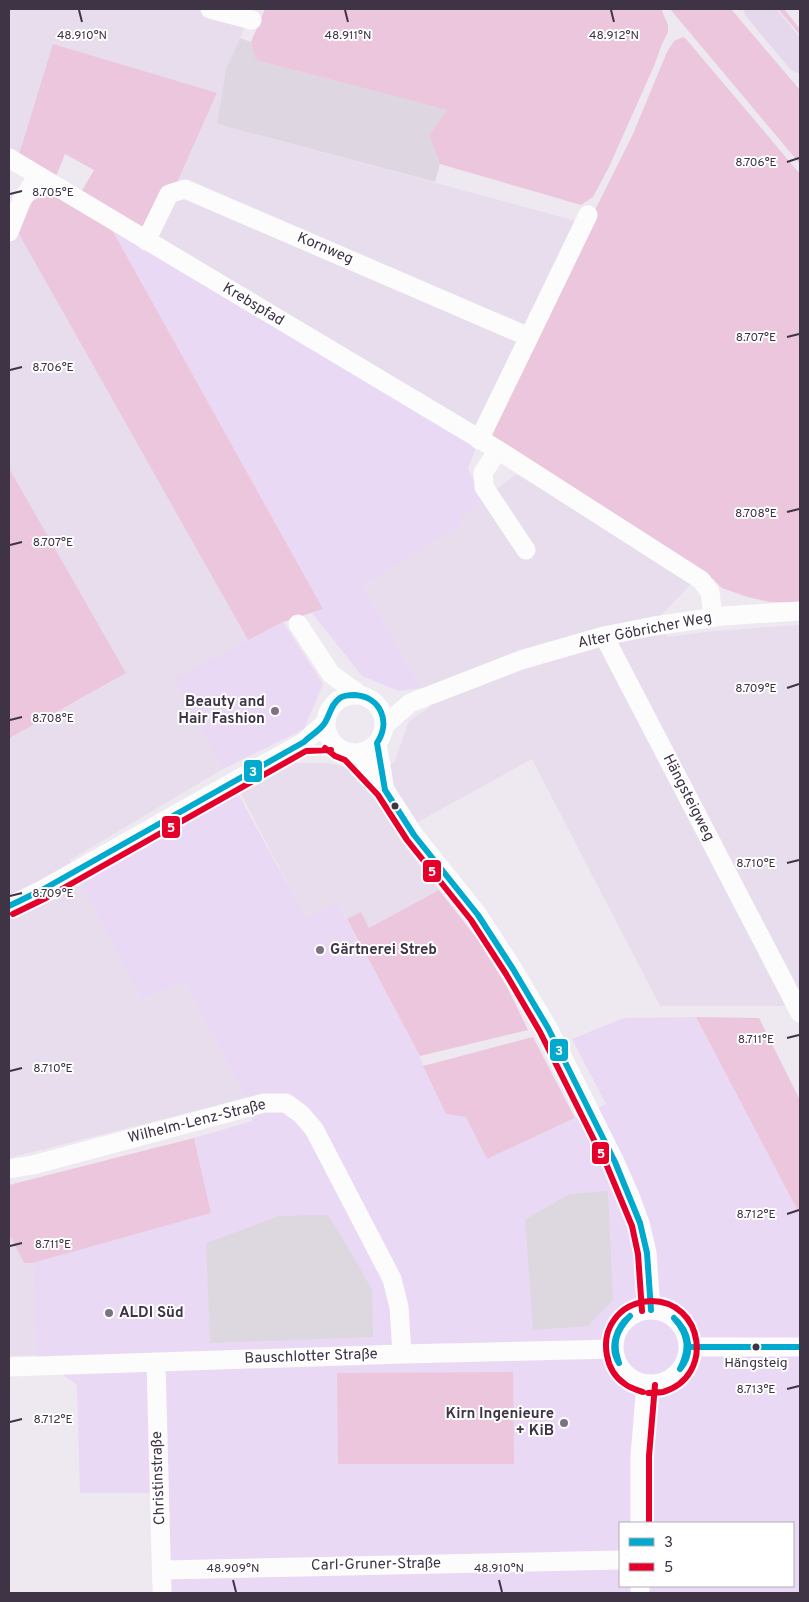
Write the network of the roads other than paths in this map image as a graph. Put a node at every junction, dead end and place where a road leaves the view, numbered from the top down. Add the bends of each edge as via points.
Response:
1 (210, 9) edge
2 (758, 9) edge
3 (252, 20) dead end
4 (800, 59) edge
5 (9, 158) edge
6 (38, 176) junction
7 (588, 215) dead end
8 (9, 232) edge
9 (146, 241) junction
10 (529, 337) junction
11 (479, 440) junction
12 (498, 450) junction
13 (526, 550) dead end
14 (800, 611) edge
15 (713, 617) junction
16 (298, 624) dead end
17 (604, 636) junction
18 (331, 674) junction
19 (367, 698) junction
20 (410, 703) junction
21 (334, 704) junction
22 (384, 726) junction
23 (328, 732) junction
24 (377, 743) junction
25 (350, 753) junction
26 (385, 790) junction
27 (9, 906) edge
28 (800, 1013) edge
29 (9, 1169) edge
30 (651, 1310) junction
31 (689, 1347) junction
32 (800, 1347) edge
33 (614, 1349) junction
34 (402, 1354) junction
35 (156, 1362) junction
36 (9, 1367) edge
37 (646, 1384) junction
38 (640, 1522) edge
39 (619, 1560) edge
40 (162, 1570) junction
41 (162, 1593) edge

1 - 3 street
2 - 4 highway
5 - 6 street, Krebspfad
6 - 8 street via 22,200
6 - 9 street, Krebspfad
7 - 10 street
9 - 10 street, Kornweg via 169,194 185,189
9 - 11 street, Krebspfad
10 - 11 street
11 - 12 street, Krebspfad
12 - 13 street via 482,472 484,487
12 - 15 street, Krebspfad via 701,580 710,592
14 - 15 street, Alter Göbricher Weg
15 - 17 street, Alter Göbricher Weg
16 - 18 street
17 - 20 street, Alter Göbricher Weg via 521,660
17 - 28 street, Hängsteigweg
18 - 19 street
18 - 21 street
19 - 20 street, Alter Göbricher Weg
19 - 21 street via 348,695
19 - 22 street via 379,708
20 - 22 street, Alter Göbricher Weg
21 - 23 street via 327,714
22 - 24 street
23 - 25 street via 340,749
23 - 27 street via 304,742
24 - 25 street via 366,751
24 - 26 street
25 - 26 street
26 - 30 street via 414,835 478,915 548,1028 615,1162 640,1223 647,1254
29 - 34 street, Wilhelm-Lenz-Straße via 264,1103 286,1103 302,1114 314,1129 392,1279 399,1307
30 - 31 street via 662,1311 676,1319 686,1332
30 - 33 street via 633,1314 624,1322 615,1337
31 - 32 street
31 - 37 street via 685,1363 676,1375 663,1382
33 - 34 street, Bauschlotter Straße
33 - 37 street via 623,1371
34 - 35 street, Bauschlotter Straße
35 - 36 street, Bauschlotter Straße
35 - 40 street, Christinstraße
37 - 38 street via 640,1456
39 - 40 street, Carl-Gruner-Straße
40 - 41 street, Christinstraße

